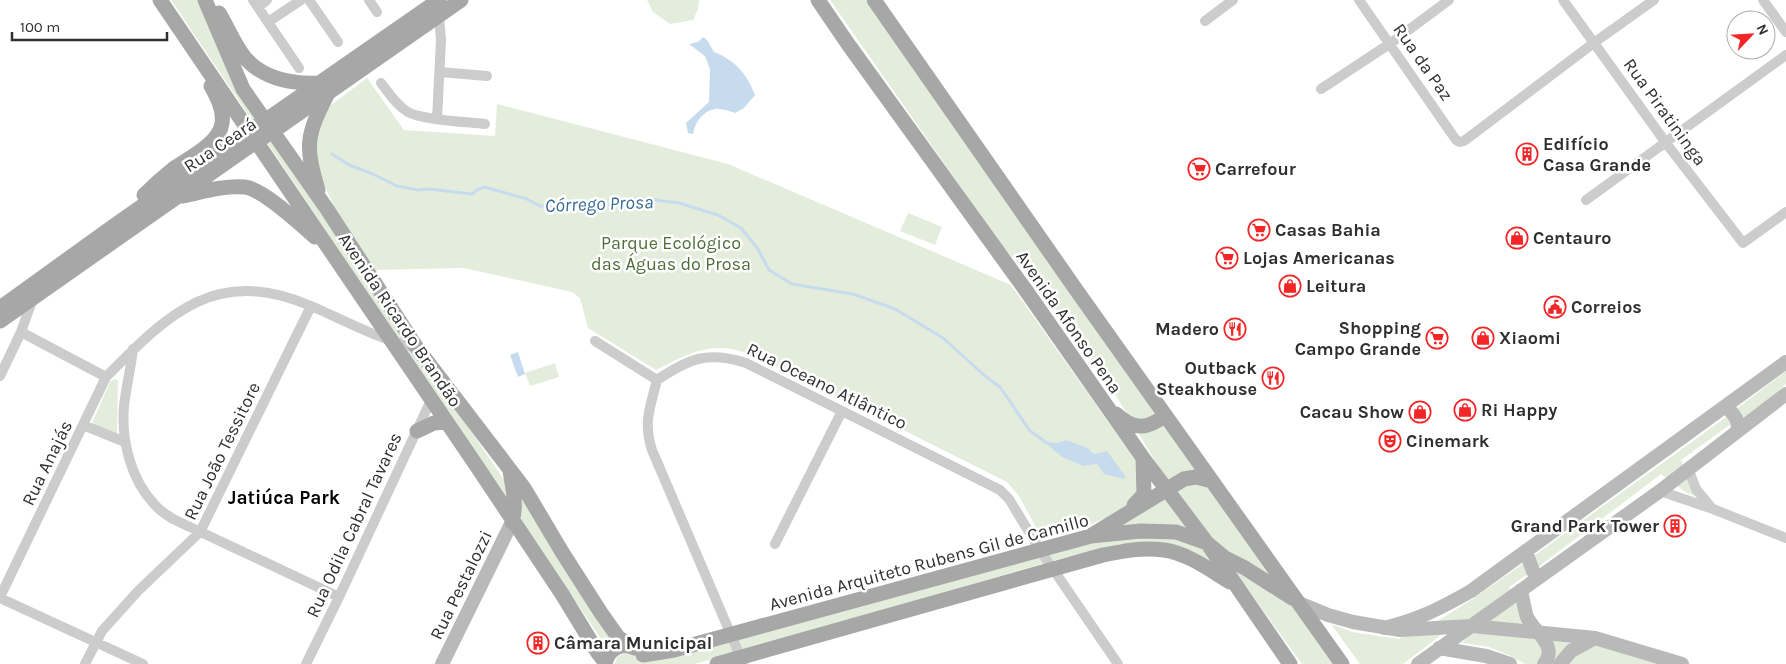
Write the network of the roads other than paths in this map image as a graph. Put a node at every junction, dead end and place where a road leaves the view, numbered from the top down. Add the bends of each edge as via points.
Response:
1 (160, 0) edge
2 (205, 0) edge
3 (211, 0) edge
4 (267, 0) edge
5 (301, 0) edge
6 (309, 0) edge
7 (368, 0) edge
8 (439, 0) edge
9 (461, 0) edge
10 (818, 0) edge
11 (874, 0) edge
12 (1233, 0) edge
13 (1359, 0) edge
14 (1449, 0) edge
15 (1563, 0) edge
16 (1654, 0) edge
17 (1763, 0) edge
18 (255, 3) edge
19 (377, 12) dead end
20 (439, 17) junction
21 (1205, 20) dead end
22 (268, 22) junction
23 (182, 30) junction
24 (1786, 32) edge
25 (338, 42) dead end
26 (1594, 42) junction
27 (1391, 43) junction
28 (1786, 55) edge
29 (299, 68) dead end
30 (440, 72) junction
31 (487, 76) dead end
32 (381, 83) dead end
33 (324, 88) junction
34 (1321, 89) dead end
35 (437, 118) junction
36 (485, 124) dead end
37 (1666, 143) junction
38 (238, 147) junction
39 (176, 197) junction
40 (1586, 200) dead end
41 (327, 209) junction
42 (1786, 212) edge
43 (115, 225) junction
44 (328, 247) junction
45 (33, 297) junction
46 (311, 306) junction
47 (0, 308) edge
48 (0, 321) edge
49 (21, 332) junction
50 (595, 341) dead end
51 (393, 343) junction
52 (418, 348) junction
53 (133, 349) junction
54 (1786, 362) edge
55 (0, 376) edge
56 (106, 377) junction
57 (657, 380) junction
58 (1784, 396) edge
59 (431, 400) junction
60 (1102, 401) junction
61 (1726, 406) junction
62 (842, 410) junction
63 (1165, 415) junction
64 (446, 422) junction
65 (83, 425) junction
66 (417, 431) junction
67 (1737, 432) junction
68 (125, 442) junction
69 (1142, 458) junction
70 (509, 467) junction
71 (1688, 468) junction
72 (1212, 481) junction
73 (1166, 489) junction
74 (1660, 491) junction
75 (1712, 509) junction
76 (1124, 515) junction
77 (512, 522) junction
78 (200, 532) junction
79 (1091, 536) junction
80 (1786, 538) edge
81 (1206, 543) junction
82 (775, 544) dead end
83 (1040, 550) junction
84 (1526, 552) junction
85 (1053, 569) junction
86 (1537, 578) junction
87 (1236, 585) junction
88 (1521, 590) junction
89 (0, 597) edge
90 (338, 597) junction
91 (1299, 603) junction
92 (1472, 626) junction
93 (1384, 628) junction
94 (1541, 633) junction
95 (731, 635) junction
96 (1596, 638) junction
97 (95, 642) junction
98 (630, 646) junction
99 (1439, 648) junction
100 (763, 658) edge
101 (644, 659) edge
102 (742, 661) edge
103 (605, 663) edge
104 (85, 664) edge
105 (143, 664) edge
106 (306, 664) edge
107 (442, 664) edge
108 (717, 664) edge
109 (1118, 664) edge
110 (1290, 664) edge
111 (1342, 664) edge
112 (1418, 664) edge
113 (1510, 664) edge
114 (1544, 664) edge
115 (1560, 664) edge
116 (1682, 664) edge

1 - 23 main road, Avenida Ricardo Brandão
2 - 41 main road, Avenida Ricardo Brandão via 243,89
3 - 33 main road via 246,59 257,69 282,81
4 - 18 street
5 - 22 street
6 - 25 street
7 - 19 street
8 - 33 main road, Rua Ceará
9 - 20 main road, Rua Ceará
10 - 60 main road, Avenida Afonso Pena
11 - 63 main road, Avenida Afonso Pena
12 - 21 street
13 - 27 street, Rua da Paz
14 - 27 street
15 - 26 street, Rua Piratininga
16 - 26 street
17 - 24 street
18 - 22 street
20 - 30 street
20 - 33 main road, Rua Ceará
22 - 29 street
23 - 43 main road via 216,95 222,124 218,134 205,148 164,176
23 - 44 main road, Avenida Ricardo Brandão
26 - 27 street, Rua da Paz via 1460,142
26 - 37 street, Rua Piratininga
27 - 34 street
28 - 37 street
30 - 31 street
30 - 35 street
32 - 35 street via 398,105 409,113
33 - 38 main road, Rua Ceará, bridge
33 - 41 main road via 309,142 310,162
35 - 36 street
37 - 40 street
37 - 42 street, Rua Piratininga via 1743,243
38 - 39 main road, Rua Ceará
38 - 43 main road, Rua Ceará
39 - 44 main road via 246,187 263,195
39 - 45 main road, Rua Ceará
41 - 52 main road, Avenida Ricardo Brandão
43 - 47 main road, Rua Ceará
44 - 51 main road, Avenida Ricardo Brandão
45 - 48 main road, Rua Ceará
45 - 49 street
46 - 51 street, Rua Anajás
46 - 53 street, Rua Anajás via 287,296 225,292 190,305 172,316
46 - 78 street, Rua João Tessitore
49 - 55 street
49 - 56 street
50 - 57 street
51 - 52 street, Rua Anajás
51 - 59 main road, Avenida Ricardo Brandão
52 - 70 main road, Avenida Ricardo Brandão
53 - 56 street, Rua Anajás
53 - 68 street via 124,405
54 - 61 street
56 - 65 street, Rua Anajás
57 - 62 street, Rua Oceano Atlântico via 677,367 708,356 727,357 746,363
57 - 95 street via 647,420 652,450
58 - 67 street
59 - 64 main road, Avenida Ricardo Brandão
59 - 66 street, Rua Odila Cabral Tavares
60 - 63 main road via 1122,420 1136,426 1155,424
60 - 69 main road, Avenida Afonso Pena
61 - 67 street via 1738,419
61 - 84 street
62 - 82 street
62 - 83 street, Rua Oceano Atlântico via 1000,490
63 - 72 main road, Avenida Afonso Pena
64 - 66 main road via 434,423
64 - 77 main road, Avenida Ricardo Brandão
65 - 68 street
65 - 89 street, Rua Anajás
66 - 90 street, Rua Odila Cabral Tavares
67 - 71 street
68 - 78 street via 134,474 156,507
69 - 73 main road, Avenida Afonso Pena
69 - 76 main road via 1144,494
70 - 77 main road via 515,497
70 - 98 main road, Avenida Ricardo Brandão via 601,613 618,637
71 - 74 street
71 - 75 street via 1696,489
72 - 73 main road via 1190,477
72 - 91 main road, Avenida Afonso Pena
73 - 76 main road
73 - 81 main road, Avenida Afonso Pena
74 - 75 street
74 - 86 street
75 - 80 street
76 - 79 main road
77 - 103 main road, Avenida Ricardo Brandão
77 - 107 street, Rua Pestalozzi
78 - 90 street
78 - 97 street, Rua João Tessitore via 138,592
79 - 81 main road, Avenida Arquiteto Rubens Gil de Camillo via 1141,531 1176,532
79 - 83 main road, Avenida Arquiteto Rubens Gil de Camillo
81 - 87 main road, Avenida Afonso Pena
81 - 91 main road, Avenida Arquiteto Rubens Gil de Camillo
83 - 85 street, Rua Oceano Atlântico
83 - 95 main road, Avenida Arquiteto Rubens Gil de Camillo
84 - 86 street
84 - 93 street via 1436,611
85 - 87 main road via 1131,549 1165,550 1187,558
85 - 100 main road
85 - 109 street, Rua Oceano Atlântico
86 - 88 street
87 - 110 main road, Avenida Afonso Pena
88 - 92 street
88 - 94 street via 1528,618
89 - 97 street
90 - 106 street, Rua Odila Cabral Tavares
91 - 93 street, Avenida Arquiteto Rubens Gil de Camillo via 1328,615
91 - 111 main road, Avenida Afonso Pena
92 - 93 street, Avenida Arquiteto Rubens Gil de Camillo
92 - 94 street, Avenida Arquiteto Rubens Gil de Camillo
92 - 99 street
94 - 96 street, Avenida Arquiteto Rubens Gil de Camillo
94 - 114 street via 1549,654
95 - 101 main road, Avenida Arquiteto Rubens Gil de Camillo
95 - 102 street
96 - 115 street via 1571,651
96 - 116 street, Avenida Arquiteto Rubens Gil de Camillo
97 - 104 street, Rua João Tessitore
97 - 105 street
98 - 101 main road, Avenida Ricardo Brandão via 637,649
98 - 103 main road via 614,649
99 - 112 street
99 - 113 street via 1486,656
100 - 102 main road
102 - 108 main road

